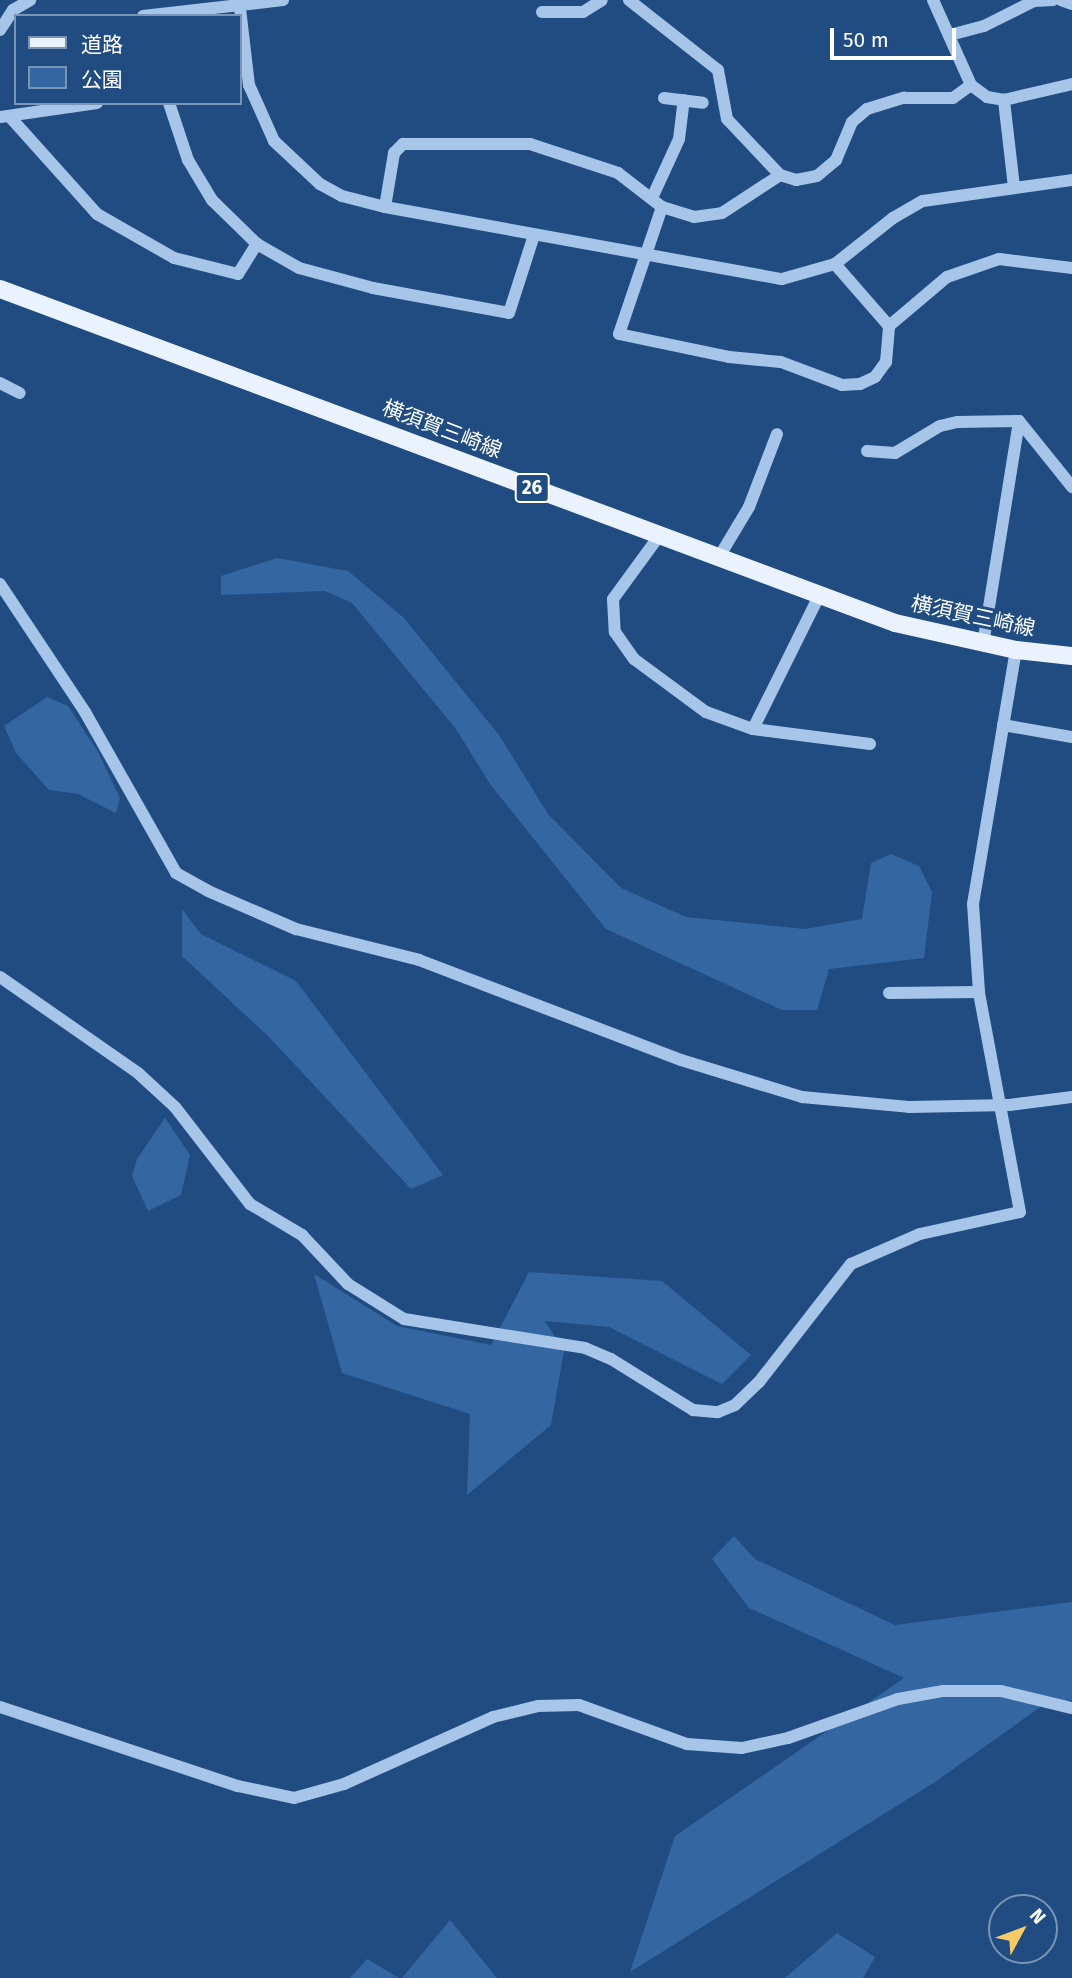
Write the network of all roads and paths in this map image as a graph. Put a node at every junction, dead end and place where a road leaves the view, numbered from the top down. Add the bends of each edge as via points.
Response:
1 (30, 0) edge
2 (283, 0) edge
3 (602, 0) edge
4 (629, 0) edge
5 (933, 0) edge
6 (1053, 0) edge
7 (1061, 0) edge
8 (240, 4) edge
9 (1072, 4) edge
10 (542, 12) dead end
11 (154, 14) edge
12 (0, 30) edge
13 (950, 35) junction
14 (242, 37) edge
15 (1072, 84) edge
16 (245, 86) edge
17 (971, 86) junction
18 (664, 98) dead end
19 (684, 100) junction
20 (1004, 100) junction
21 (703, 103) dead end
22 (84, 105) edge
23 (170, 105) edge
24 (5, 117) edge
25 (780, 175) junction
26 (1072, 180) edge
27 (1014, 187) junction
28 (652, 198) junction
29 (385, 206) junction
30 (662, 207) junction
31 (534, 235) junction
32 (257, 244) junction
33 (645, 256) junction
34 (835, 264) junction
35 (1072, 268) edge
36 (0, 289) edge
37 (889, 326) junction
38 (0, 383) edge
39 (20, 393) dead end
40 (1019, 421) junction
41 (777, 434) dead end
42 (867, 451) dead end
43 (1072, 487) edge
44 (659, 536) junction
45 (719, 557) junction
46 (0, 584) edge
47 (818, 596) junction
48 (983, 644) junction
49 (1016, 650) junction
50 (1072, 656) edge
51 (1003, 725) junction
52 (753, 729) junction
53 (1072, 737) edge
54 (870, 744) dead end
55 (0, 977) edge
56 (979, 992) junction
57 (889, 993) dead end
58 (1072, 1097) edge
59 (997, 1104) junction
60 (0, 1707) edge
61 (1072, 1708) edge

1 - 12 street via 13,10
2 - 8 street
3 - 10 street via 583,12
4 - 25 street via 718,70 727,119
5 - 13 street
6 - 13 street via 1034,1 984,26
7 - 9 street
8 - 11 street
13 - 17 street
14 - 16 street
15 - 20 street
16 - 29 street via 267,131 299,169 342,196
17 - 20 street via 987,97
17 - 25 street via 953,98 904,98 867,109 852,122 830,167 807,179
18 - 19 street
19 - 21 street
19 - 28 street via 679,139
20 - 27 street
22 - 24 street
23 - 32 street via 188,160 212,200
24 - 32 street via 97,214 174,258 238,274
25 - 30 street via 722,213 694,216
26 - 27 street
27 - 34 street via 923,201 893,218
28 - 29 street via 618,173 530,144 403,144 394,153
28 - 30 street
29 - 31 street
30 - 33 street
31 - 32 street via 509,313 320,275
31 - 33 street
33 - 34 street via 770,278 808,274
33 - 37 street via 619,334 729,357 781,362 851,385 875,377 886,362
34 - 37 street
35 - 37 street via 999,259 947,277
36 - 44 main road, 横須賀三崎線 / 26
38 - 39 street
40 - 42 street via 958,422 940,426 895,453
40 - 43 street
40 - 48 street
41 - 45 street via 749,507
44 - 45 main road, 横須賀三崎線 / 26
44 - 52 street via 613,599 615,632 634,659 706,712
45 - 47 main road, 横須賀三崎線 / 26
46 - 59 street via 85,712 176,873 208,891 296,929 419,960 681,1060 802,1097 909,1107
47 - 48 main road, 横須賀三崎線 / 26 via 895,623
47 - 52 street
48 - 49 main road, 横須賀三崎線 / 26
49 - 50 main road, 横須賀三崎線 / 26
49 - 51 street
51 - 53 street
51 - 56 street via 974,904
52 - 54 street
55 - 59 street via 138,1073 175,1107 250,1204 302,1235 348,1284 404,1319 585,1348 693,1410 718,1412 743,1399 851,1264 920,1234 1020,1212
56 - 57 street
56 - 59 street
58 - 59 street
60 - 61 street via 238,1786 294,1798 344,1784 493,1717 538,1706 579,1705 687,1744 742,1748 788,1738 898,1699 943,1691 1001,1691

